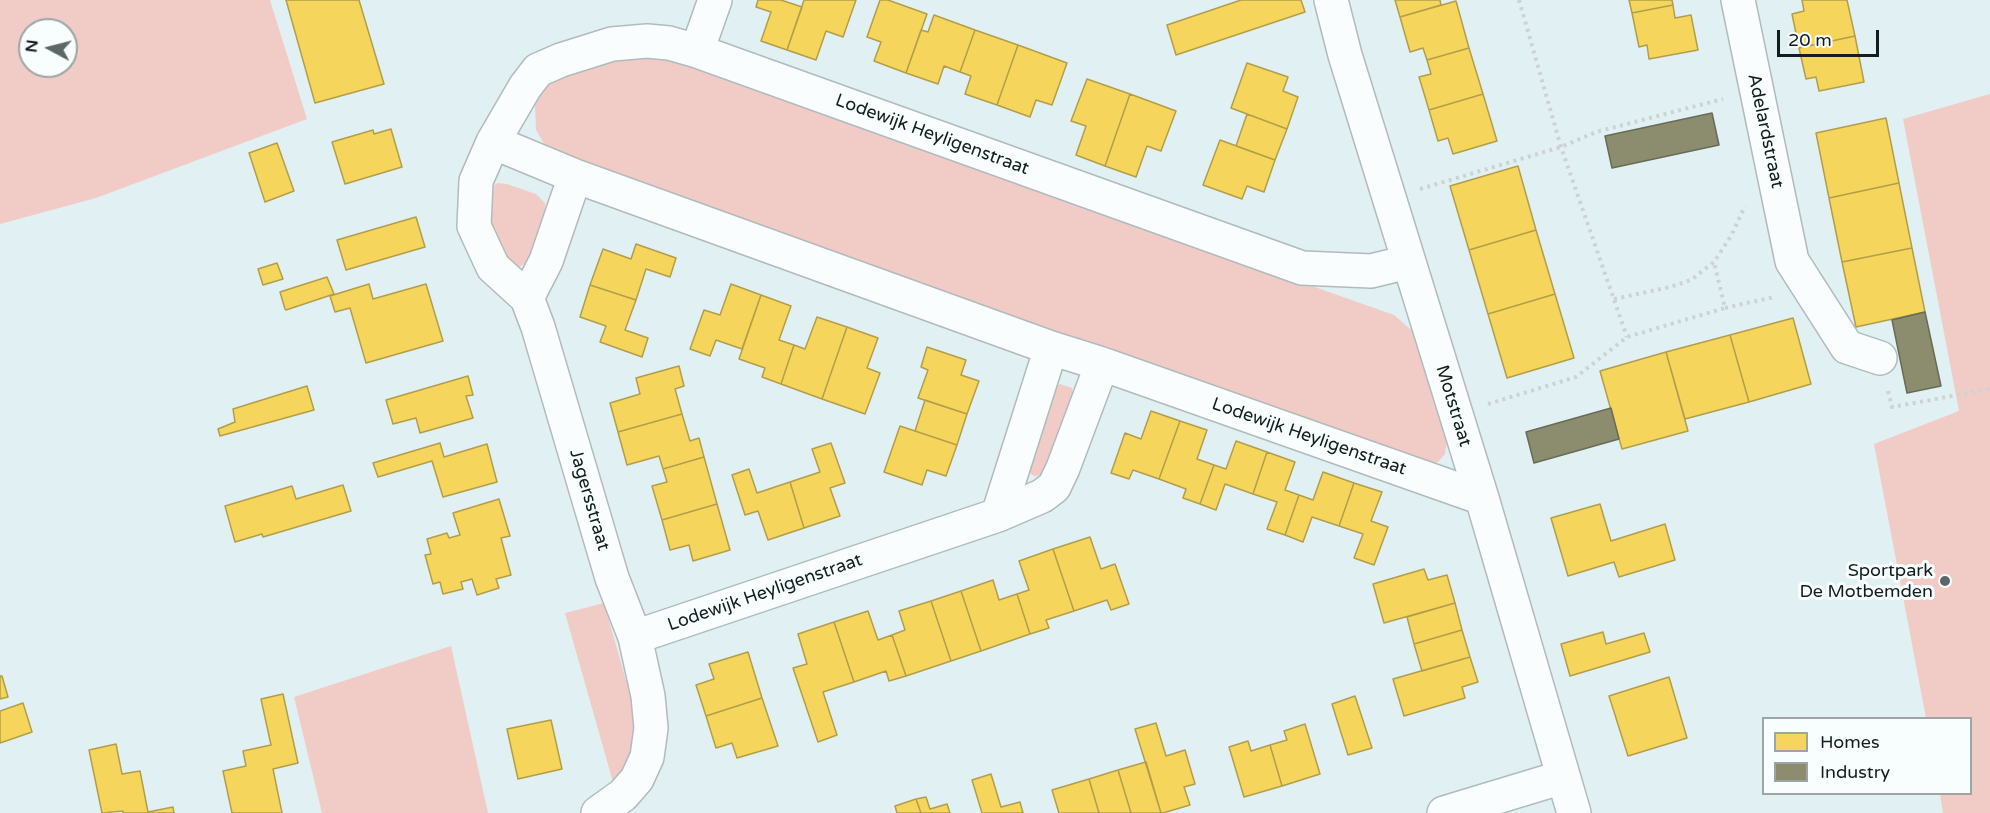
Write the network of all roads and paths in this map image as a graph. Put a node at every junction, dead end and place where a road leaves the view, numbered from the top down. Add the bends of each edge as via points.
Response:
1 (715, 0) edge
2 (1331, 0) edge
3 (1519, 0) edge
4 (1738, 0) edge
5 (697, 51) junction
6 (1756, 91) junction
7 (493, 142) junction
8 (1562, 147) junction
9 (575, 176) junction
10 (1749, 197) dead end
11 (1388, 198) junction
12 (1408, 262) junction
13 (1714, 262) junction
14 (527, 298) junction
15 (1614, 299) junction
16 (1627, 337) junction
17 (1051, 348) junction
18 (1880, 357) joint
19 (1102, 364) junction
20 (1990, 389) edge
21 (1456, 414) junction
22 (1482, 498) junction
23 (998, 515) junction
24 (635, 637) junction
25 (1563, 777) junction
26 (598, 813) edge
27 (1444, 813) edge
28 (1574, 813) edge

1 - 5 street
2 - 11 street, Motstraat
3 - 8 path
4 - 6 street, Adelardstraat
5 - 7 street, Lodewijk Heyligenstraat via 658,42 612,44 538,70
5 - 12 street, Lodewijk Heyligenstraat via 1302,268 1371,271
6 - 8 path via 1596,132
6 - 18 street, Adelardstraat via 1792,261 1847,347
7 - 9 street, Lodewijk Heyligenstraat
7 - 14 street, Lodewijk Heyligenstraat via 476,180 474,226 493,267
8 - 11 path
8 - 15 path
9 - 14 street via 546,261
9 - 17 street, Lodewijk Heyligenstraat
10 - 13 path
11 - 12 street, Motstraat
12 - 21 street, Motstraat
13 - 15 path via 1691,280
13 - 16 path via 1725,308
14 - 24 street, Jagersstraat via 612,578
15 - 16 path
16 - 21 path via 1576,377
17 - 19 street, Lodewijk Heyligenstraat
17 - 23 street
18 - 20 path via 1892,407
19 - 22 street, Lodewijk Heyligenstraat
19 - 23 street, Lodewijk Heyligenstraat via 1054,487
21 - 22 street, Motstraat
22 - 25 street, Motstraat
23 - 24 street, Lodewijk Heyligenstraat
24 - 26 street, Jagersstraat via 648,696 651,728 647,757 637,779 623,795
25 - 27 street
25 - 28 street, Motstraat

